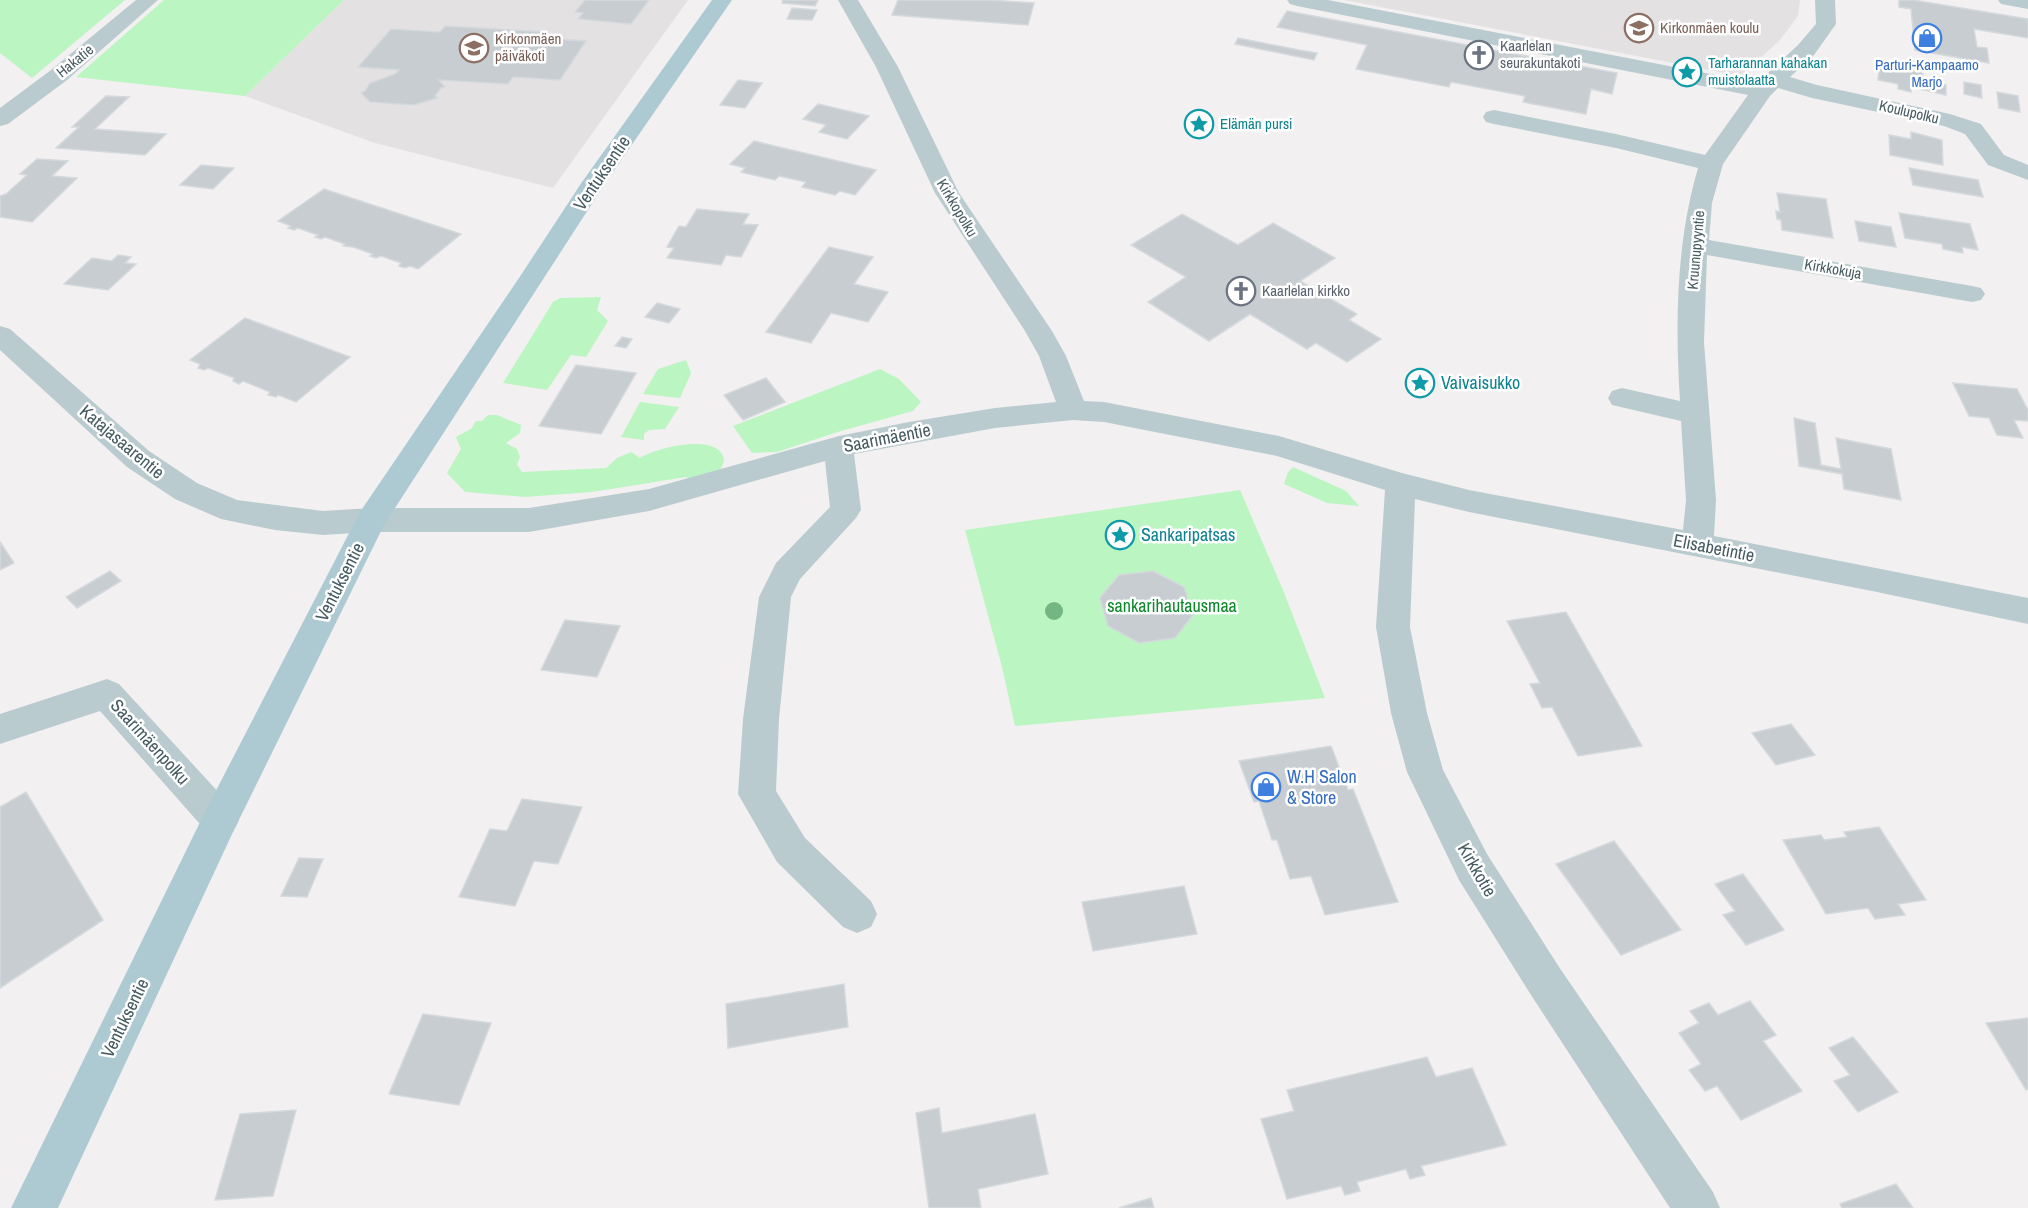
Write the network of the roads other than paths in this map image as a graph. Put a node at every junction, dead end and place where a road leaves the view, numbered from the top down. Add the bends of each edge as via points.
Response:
1 (148, 0) edge
2 (722, 0) edge
3 (848, 0) edge
4 (1298, 0) edge
5 (1825, 0) edge
6 (2008, 0) edge
7 (2028, 3) edge
8 (1768, 85) junction
9 (1494, 117) dead end
10 (0, 120) edge
11 (1711, 164) junction
12 (2028, 173) edge
13 (1694, 244) junction
14 (1972, 294) dead end
15 (0, 335) edge
16 (1622, 398) dead end
17 (1073, 410) junction
18 (1694, 414) junction
19 (839, 447) junction
20 (1401, 483) junction
21 (371, 520) junction
22 (1698, 544) junction
23 (2028, 611) edge
24 (0, 729) edge
25 (220, 820) junction
26 (857, 914) dead end
27 (34, 1208) edge
28 (1697, 1208) edge

1 - 10 street, Hakatie
2 - 21 main road, Ventuksentie via 594,182
3 - 17 street, Kirkkopolku via 887,66 925,154 957,210 1045,341 1066,381
4 - 8 street, Koulupolku
5 - 8 street, Kruunupyyntie via 1826,24 1806,50
6 - 7 street
8 - 11 street, Kruunupyyntie
8 - 12 street, Koulupolku via 1950,121 1973,129 1996,160
9 - 11 street
11 - 13 street, Kruunupyyntie
13 - 14 street, Kirkkokuja
13 - 18 street, Kruunupyyntie via 1690,342
15 - 21 street, Katajasaarentie via 138,459 186,491 232,511 275,518 323,523
16 - 18 street
17 - 19 street, Saarimäentie via 995,418
17 - 20 street, Saarimäentie via 1104,412 1279,446
18 - 22 street, Kruunupyyntie via 1701,500
19 - 21 street, Saarimäentie via 649,500 529,520
19 - 26 street via 845,510 787,572 775,597 757,794 791,850
20 - 22 street, Elisabetintie via 1469,501
20 - 28 street, Kirkkotie via 1393,627 1425,772 1473,867
21 - 25 main road, Ventuksentie
22 - 23 street, Elisabetintie
24 - 25 street, Saarimäenpolku via 107,694
25 - 27 main road, Ventuksentie

